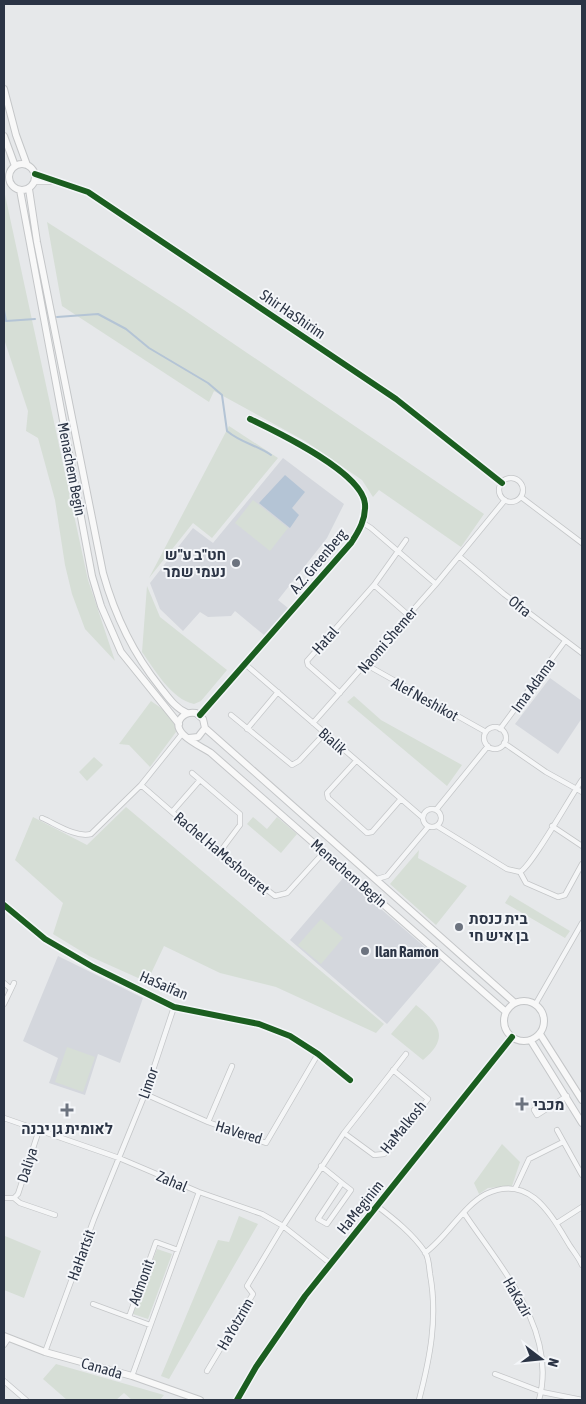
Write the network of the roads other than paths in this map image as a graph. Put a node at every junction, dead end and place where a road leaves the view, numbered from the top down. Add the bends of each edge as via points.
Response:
1 (4, 89) edge
2 (4, 136) edge
3 (28, 165) junction
4 (15, 166) junction
5 (35, 174) junction
6 (59, 181) junction
7 (34, 182) junction
8 (29, 188) junction
9 (20, 190) junction
10 (250, 418) dead end
11 (502, 483) junction
12 (521, 497) junction
13 (505, 500) junction
14 (362, 523) junction
15 (406, 540) dead end
16 (582, 543) edge
17 (398, 551) junction
18 (460, 556) junction
19 (436, 584) junction
20 (374, 585) junction
21 (408, 615) junction
22 (565, 640) junction
23 (582, 653) edge
24 (245, 664) junction
25 (366, 664) junction
26 (278, 692) junction
27 (340, 693) junction
28 (187, 713) junction
29 (200, 715) junction
30 (231, 716) dead end
31 (313, 723) junction
32 (179, 724) junction
33 (205, 728) junction
34 (247, 729) junction
35 (500, 729) junction
36 (486, 732) junction
37 (182, 734) junction
38 (325, 734) junction
39 (189, 738) junction
40 (504, 743) junction
41 (488, 746) junction
42 (356, 761) junction
43 (192, 773) dead end
44 (200, 780) junction
45 (582, 780) edge
46 (141, 785) junction
47 (576, 788) junction
48 (582, 792) edge
49 (400, 800) junction
50 (436, 810) junction
51 (172, 812) junction
52 (422, 817) junction
53 (42, 818) dead end
54 (424, 823) junction
55 (428, 826) junction
56 (437, 826) junction
57 (552, 826) junction
58 (417, 838) junction
59 (582, 846) edge
60 (324, 852) junction
61 (219, 853) junction
62 (582, 864) edge
63 (520, 872) junction
64 (387, 876) junction
65 (377, 879) junction
66 (386, 887) junction
67 (4, 905) edge
68 (582, 923) edge
69 (4, 983) edge
70 (14, 983) dead end
71 (11, 989) junction
72 (515, 1003) junction
73 (4, 1004) edge
74 (535, 1005) junction
75 (174, 1006) junction
76 (506, 1012) junction
77 (540, 1034) junction
78 (512, 1037) junction
79 (531, 1041) junction
80 (318, 1054) junction
81 (406, 1054) dead end
82 (232, 1066) dead end
83 (394, 1070) junction
84 (350, 1080) dead end
85 (145, 1094) junction
86 (567, 1096) junction
87 (582, 1100) edge
88 (534, 1110) dead end
89 (4, 1118) edge
90 (208, 1122) junction
91 (582, 1122) edge
92 (39, 1130) junction
93 (557, 1130) dead end
94 (344, 1133) junction
95 (563, 1142) junction
96 (119, 1158) junction
97 (322, 1166) junction
98 (582, 1175) edge
99 (342, 1183) junction
100 (515, 1189) junction
101 (199, 1192) junction
102 (4, 1198) edge
103 (14, 1198) junction
104 (377, 1206) junction
105 (582, 1206) edge
106 (464, 1213) junction
107 (55, 1215) dead end
108 (557, 1223) junction
109 (282, 1226) junction
110 (178, 1250) junction
111 (426, 1253) junction
112 (582, 1262) edge
113 (330, 1264) junction
114 (93, 1304) dead end
115 (129, 1317) junction
116 (150, 1324) junction
117 (6, 1337) edge
118 (4, 1345) edge
119 (45, 1352) junction
120 (208, 1371) dead end
121 (495, 1374) dead end
122 (132, 1376) junction
123 (4, 1380) edge
124 (542, 1392) junction
125 (26, 1400) edge
126 (200, 1400) edge
127 (229, 1400) edge
128 (235, 1400) edge
129 (419, 1400) edge
130 (539, 1400) edge
131 (582, 1400) edge

1 - 3 main road
2 - 4 main road
3 - 4 main road
3 - 5 main road
4 - 9 main road via 8,177 12,186
5 - 6 street, Shir HaShirim
5 - 7 main road
6 - 7 street, Shir HaShirim
6 - 11 street, Shir HaShirim via 88,192 355,370
7 - 8 main road
8 - 9 main road
8 - 28 main road, Menachem Begin via 103,573 112,603 140,660 177,708
9 - 32 main road, Menachem Begin via 100,606 125,657
10 - 14 street, A.Z. Greenberg via 305,447 354,482 365,503
11 - 12 street via 512,478 520,481 523,488
11 - 13 street via 500,492
12 - 13 street via 515,501
12 - 16 street
13 - 18 street, Naomi Shemer
14 - 17 street
14 - 24 street, A.Z. Greenberg via 341,555
15 - 17 street, Hatal
17 - 19 street
17 - 20 street, Hatal
18 - 19 street, Naomi Shemer
18 - 22 street, Ofra
19 - 21 street, Naomi Shemer
20 - 21 street
20 - 27 street, Hatal via 307,661
21 - 25 street, Naomi Shemer
22 - 23 street, Ofra
22 - 35 street, Ima Adama
24 - 26 street, Bialik
24 - 29 street, A.Z. Greenberg
25 - 27 street, Naomi Shemer
25 - 36 street, Alef Neshikot
26 - 31 street, Bialik
26 - 34 street
27 - 31 street, Naomi Shemer
28 - 29 main road
28 - 32 main road
29 - 33 main road
30 - 34 street
31 - 38 street, Bialik
32 - 37 main road
33 - 39 main road via 198,737
33 - 65 main road, Menachem Begin
34 - 38 street via 292,765
35 - 36 street via 491,728
35 - 40 street via 505,735
36 - 41 street via 484,741
37 - 39 main road
37 - 46 street
38 - 42 street, Bialik
39 - 60 main road, Menachem Begin
40 - 41 street via 496,748
40 - 47 street
41 - 50 street
42 - 49 street, Bialik
42 - 49 street via 327,793 328,798 367,832 372,832
43 - 44 street
44 - 51 street
44 - 61 street via 240,814 242,820
45 - 47 street
46 - 51 street, Rachel HaMeshoreret
46 - 53 street via 91,834 85,836
47 - 48 street
47 - 57 street
49 - 52 street, Bialik
50 - 52 street via 428,810
50 - 56 street via 441,818
51 - 61 street, Rachel HaMeshoreret
52 - 54 street
54 - 55 street
54 - 58 street
55 - 56 street
55 - 58 street
56 - 63 street via 507,869
57 - 59 street
57 - 63 street via 530,864
58 - 64 street
60 - 61 street, Rachel HaMeshoreret via 287,894 275,896
60 - 76 main road, Menachem Begin
62 - 63 street via 565,895 558,897 526,883
64 - 65 street
64 - 66 street
65 - 66 main road, Menachem Begin
66 - 72 main road, Menachem Begin
67 - 75 street, HaSaifan via 45,939
68 - 74 street
69 - 71 street
70 - 71 street
71 - 73 street
72 - 74 main road via 522,1001
72 - 76 main road
74 - 77 main road via 543,1015
75 - 80 street, HaSaifan via 259,1024 290,1036
75 - 85 street, Limor
76 - 78 main road via 504,1025
77 - 79 main road
77 - 87 main road
78 - 79 main road
78 - 104 main road, HaMeginim
79 - 86 main road
80 - 84 street, HaSaifan
80 - 90 street, HaVered via 266,1143
81 - 83 street
82 - 90 street
83 - 94 street
83 - 94 street, HaMalkosh via 428,1099 421,1108 384,1154 374,1155
85 - 90 street, HaVered
85 - 96 street, Limor
86 - 88 street via 537,1115
86 - 91 main road
89 - 92 street, Zahal
92 - 96 street, Zahal
92 - 103 street, Daliya
93 - 95 street
94 - 97 street
95 - 98 street
95 - 100 street via 529,1159
96 - 101 street, Zahal
96 - 119 street, HaHartsit
97 - 99 street
97 - 109 street
99 - 99 street via 352,1190 327,1224 318,1219
100 - 106 street via 485,1195
100 - 108 street via 534,1197
101 - 109 street, Zahal via 253,1210
101 - 110 street, Admonit
102 - 103 street
103 - 107 street via 20,1204
104 - 111 street
104 - 113 main road, HaMeginim
105 - 108 street
106 - 111 street
106 - 124 street, HaKazir via 525,1307 537,1333 544,1373
108 - 112 street
109 - 113 street, Zahal
109 - 120 street, HaYotzrim via 247,1286 253,1294
110 - 115 street, Admonit via 156,1242
110 - 116 street, Admonit
111 - 129 street via 432,1281 434,1334
113 - 128 main road, HaMeginim via 282,1327
114 - 115 street, Admonit
115 - 116 street, Admonit
116 - 122 street, Admonit
117 - 118 street
117 - 119 main road, Canada
119 - 122 main road, Canada
121 - 124 street
122 - 126 main road, Canada
123 - 125 street
124 - 130 street, HaKazir
124 - 131 street
127 - 128 main road

